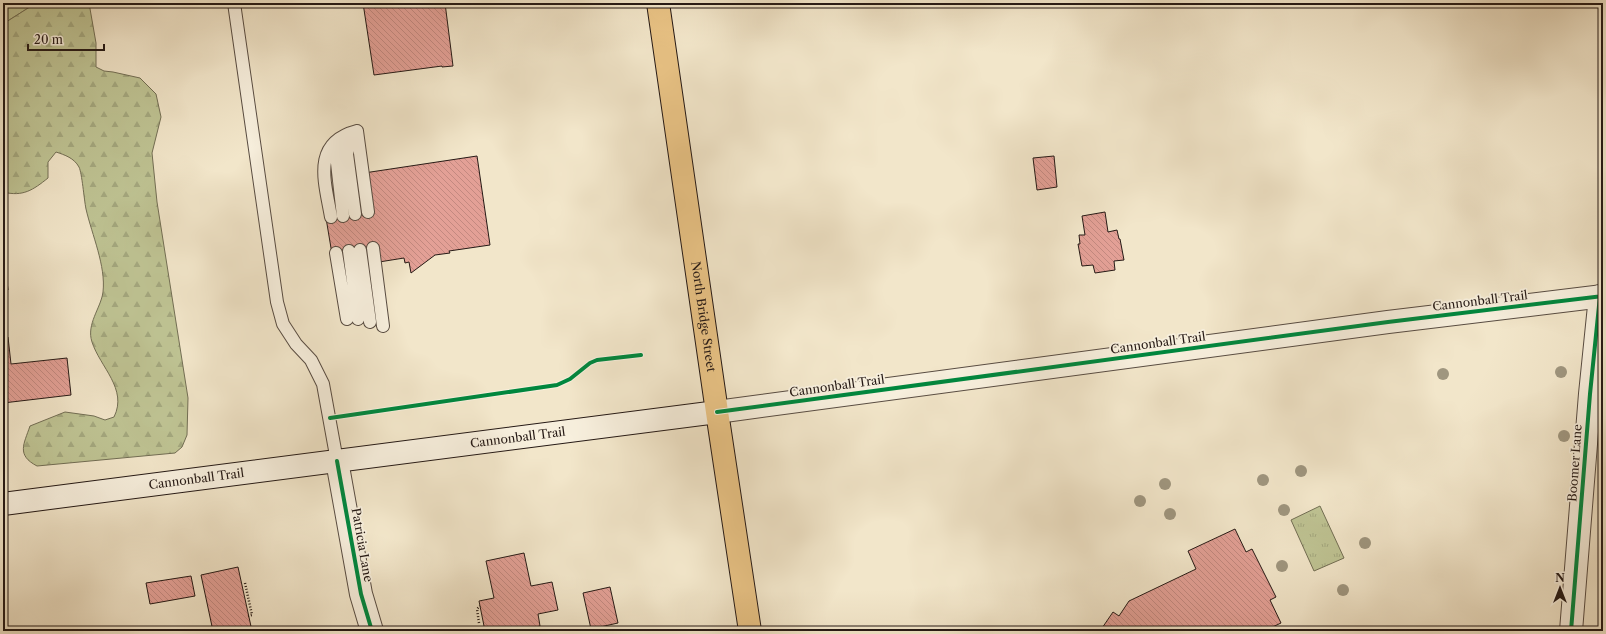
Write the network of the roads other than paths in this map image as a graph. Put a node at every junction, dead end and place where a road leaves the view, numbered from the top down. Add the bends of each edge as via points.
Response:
1 (234, 3) edge
2 (658, 3) edge
3 (357, 131) junction
4 (368, 212) dead end
5 (349, 215) dead end
6 (331, 217) dead end
7 (373, 248) dead end
8 (336, 253) dead end
9 (1602, 296) edge
10 (370, 322) dead end
11 (383, 326) dead end
12 (717, 412) junction
13 (337, 461) junction
14 (3, 504) edge
15 (372, 631) edge
16 (750, 631) edge
17 (1571, 631) edge

1 - 13 lane via 277,302 283,324 296,344 311,360 323,384
2 - 12 highway, North Bridge Street
3 - 4 lane
3 - 5 lane via 346,137 336,154
3 - 6 lane via 343,136 326,154 323,165
7 - 11 lane
8 - 10 lane via 353,319 354,251
9 - 12 street, Cannonball Trail via 1388,322
9 - 17 street, Boomer Lane via 1590,394
12 - 13 street, Cannonball Trail
12 - 16 highway, North Bridge Street
13 - 14 street, Cannonball Trail
13 - 15 street, Patricia Lane via 361,594

